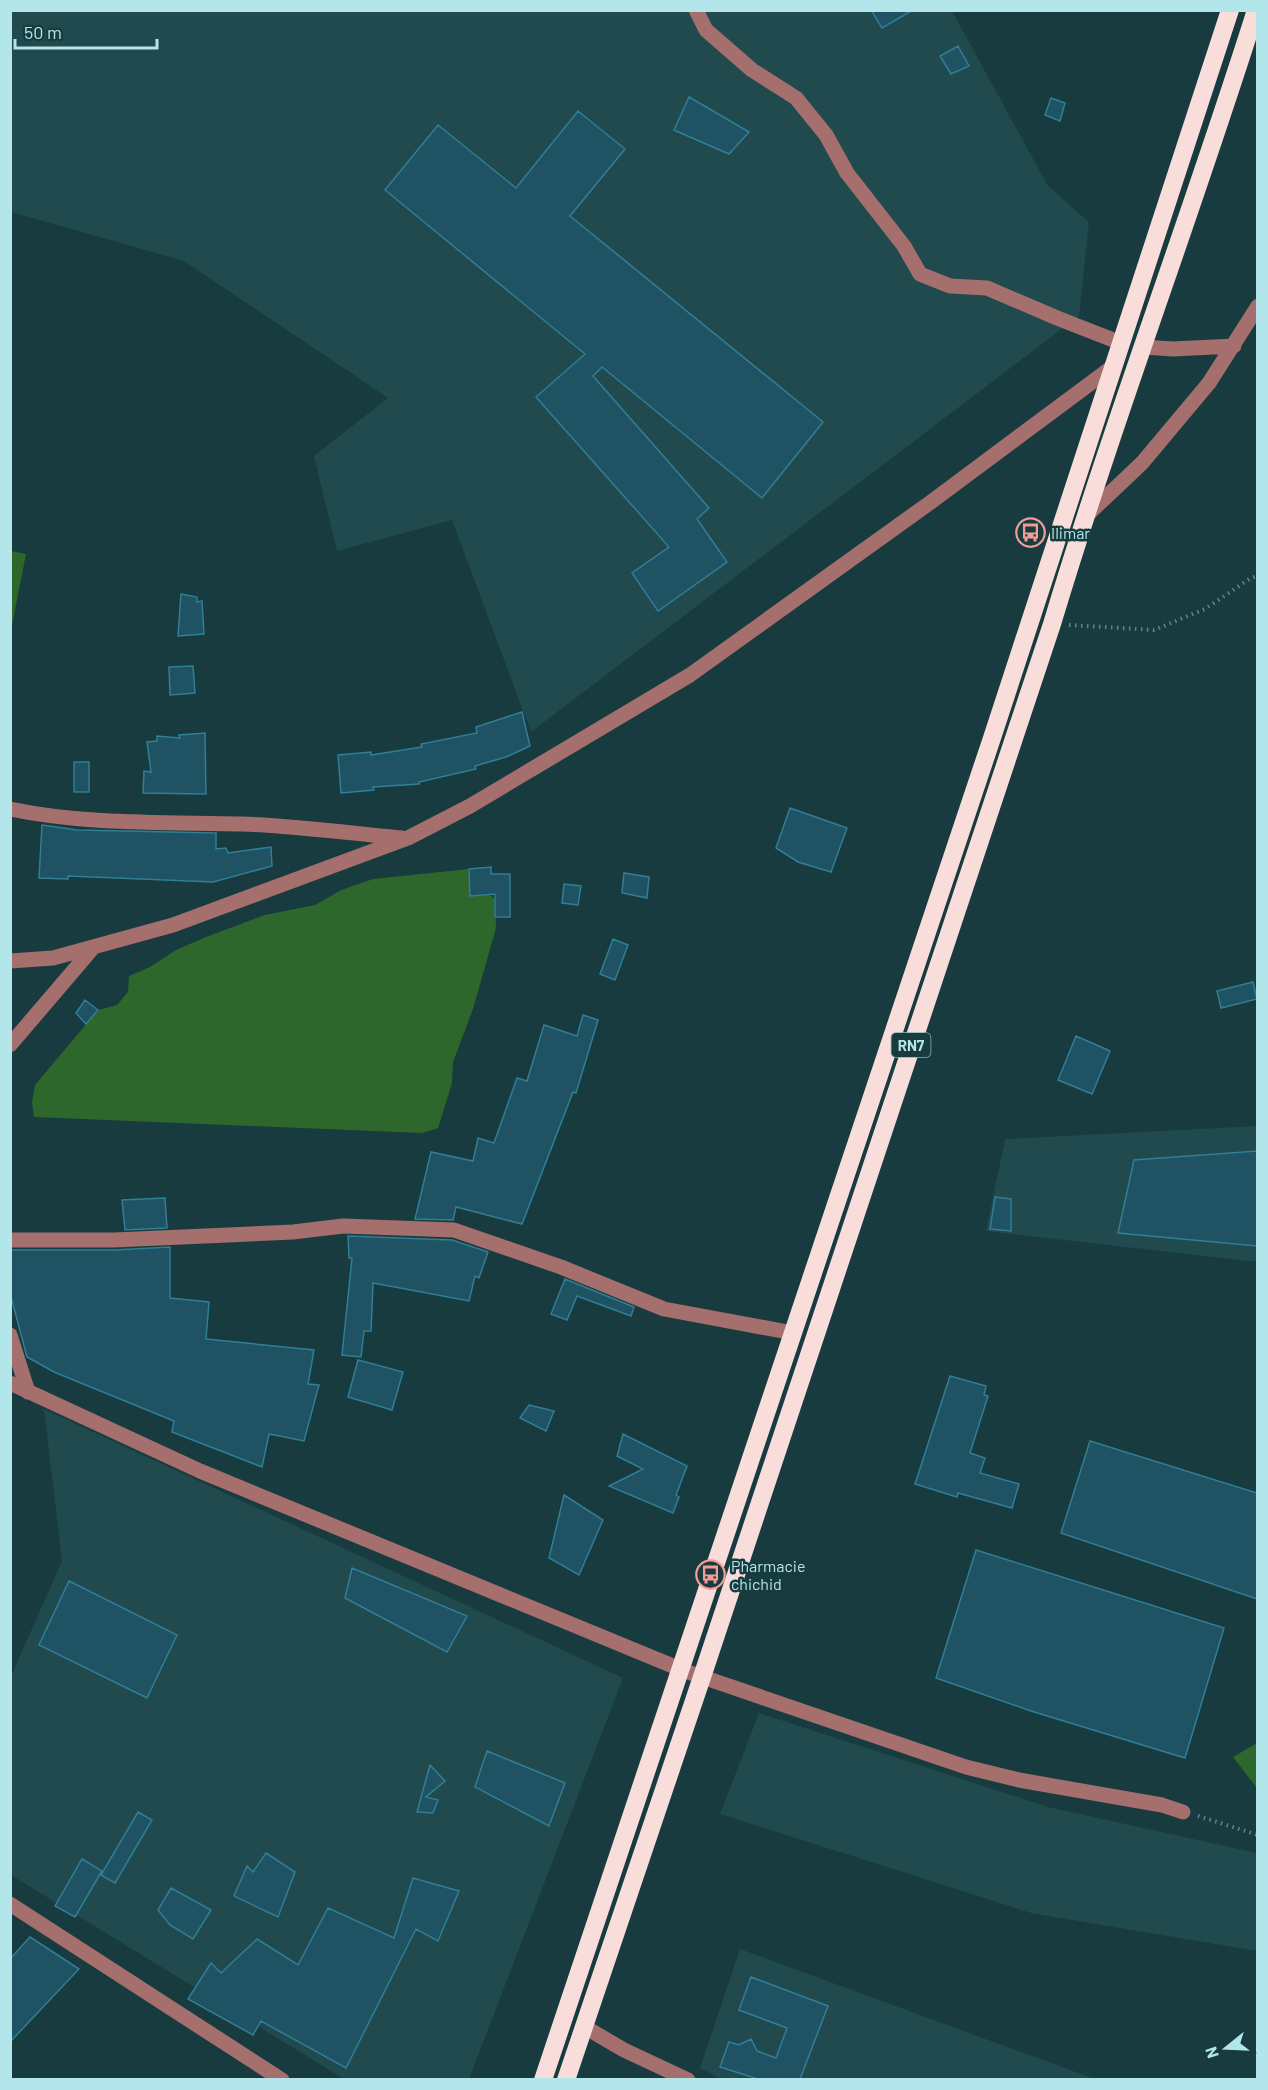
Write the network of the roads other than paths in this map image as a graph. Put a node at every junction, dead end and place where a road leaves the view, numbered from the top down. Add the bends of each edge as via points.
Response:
1 (696, 10) edge
2 (1230, 10) edge
3 (1256, 10) edge
4 (1257, 306) edge
5 (1121, 343) junction
6 (1233, 346) junction
7 (1143, 347) junction
8 (1114, 365) junction
9 (1084, 518) junction
10 (10, 809) edge
11 (408, 838) junction
12 (92, 949) junction
13 (10, 962) edge
14 (10, 1045) edge
15 (10, 1240) edge
16 (794, 1333) junction
17 (10, 1335) edge
18 (10, 1383) edge
19 (28, 1392) junction
20 (680, 1669) junction
21 (702, 1677) junction
22 (1183, 1812) road end
23 (10, 1904) edge
24 (583, 2026) junction
25 (282, 2079) edge
26 (543, 2079) edge
27 (566, 2079) edge
28 (688, 2079) edge

1 - 5 street via 706,30 752,70 796,98 826,135 847,173 904,246 920,274 950,286 987,288
2 - 5 highway, RN7
3 - 7 highway, RN7
4 - 6 street
5 - 8 highway, RN7
6 - 7 street
6 - 9 street via 1209,383 1142,463
7 - 9 highway, RN7
8 - 11 street via 690,675 508,784
8 - 16 highway, RN7
9 - 21 highway, RN7
10 - 11 street via 97,821 256,825
11 - 12 street via 173,925
12 - 13 street
12 - 14 street
15 - 16 street via 114,1240 344,1226 454,1230 561,1267 664,1309
16 - 20 highway, RN7
17 - 19 street
18 - 19 street
19 - 20 street via 200,1471
20 - 21 street
20 - 26 highway, RN7
21 - 22 street via 966,1767 1162,1804
21 - 24 highway, RN7
23 - 25 street
24 - 27 highway, RN7
24 - 28 street

